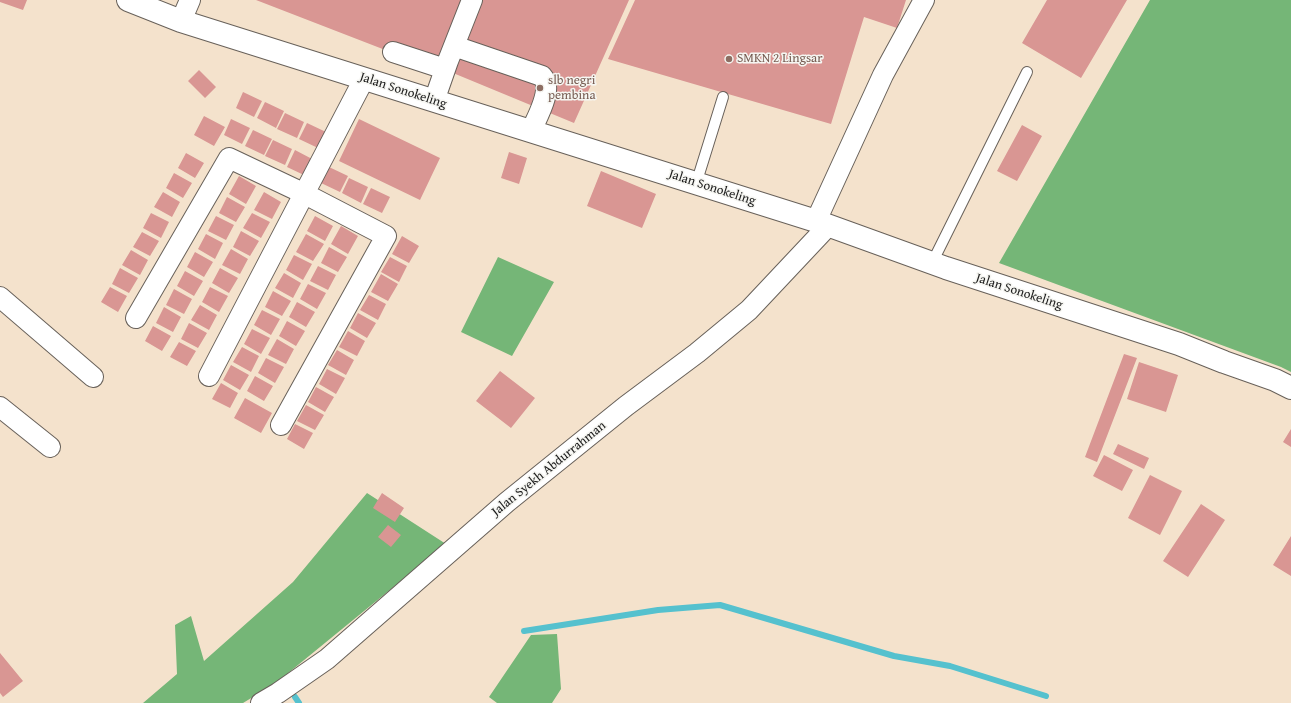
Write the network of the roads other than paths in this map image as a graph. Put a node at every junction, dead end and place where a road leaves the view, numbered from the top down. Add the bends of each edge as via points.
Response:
1 (128, 0) edge
2 (190, 0) edge
3 (472, 0) edge
4 (924, 0) edge
5 (182, 21) junction
6 (454, 46) junction
7 (393, 52) dead end
8 (445, 69) junction
9 (1027, 72) dead end
10 (364, 79) junction
11 (723, 97) dead end
12 (434, 101) junction
13 (531, 131) junction
14 (696, 184) junction
15 (304, 194) junction
16 (822, 224) junction
17 (932, 263) junction
18 (0, 297) edge
19 (136, 318) dead end
20 (209, 376) dead end
21 (93, 377) dead end
22 (1291, 388) edge
23 (0, 407) edge
24 (281, 425) dead end
25 (50, 447) dead end
26 (261, 703) edge

1 - 5 street, Jalan Sonokeling
2 - 5 street
3 - 6 street
4 - 16 street, Jalan Syekh Abdurrahman via 884,75
5 - 10 street, Jalan Sonokeling
6 - 8 street
6 - 13 street via 542,76 546,82 546,93
7 - 8 street
8 - 12 street
9 - 17 lane
10 - 12 street, Jalan Sonokeling
10 - 15 street
11 - 14 lane
12 - 13 street, Jalan Sonokeling
13 - 14 street, Jalan Sonokeling
14 - 16 street, Jalan Sonokeling
15 - 19 street via 229,158
15 - 20 street
15 - 24 street via 386,236
16 - 17 street, Jalan Sonokeling
16 - 26 street, Jalan Syekh Abdurrahman via 743,315 507,502 327,660
17 - 22 street, Jalan Sonokeling via 1178,344
18 - 21 street
23 - 25 street

